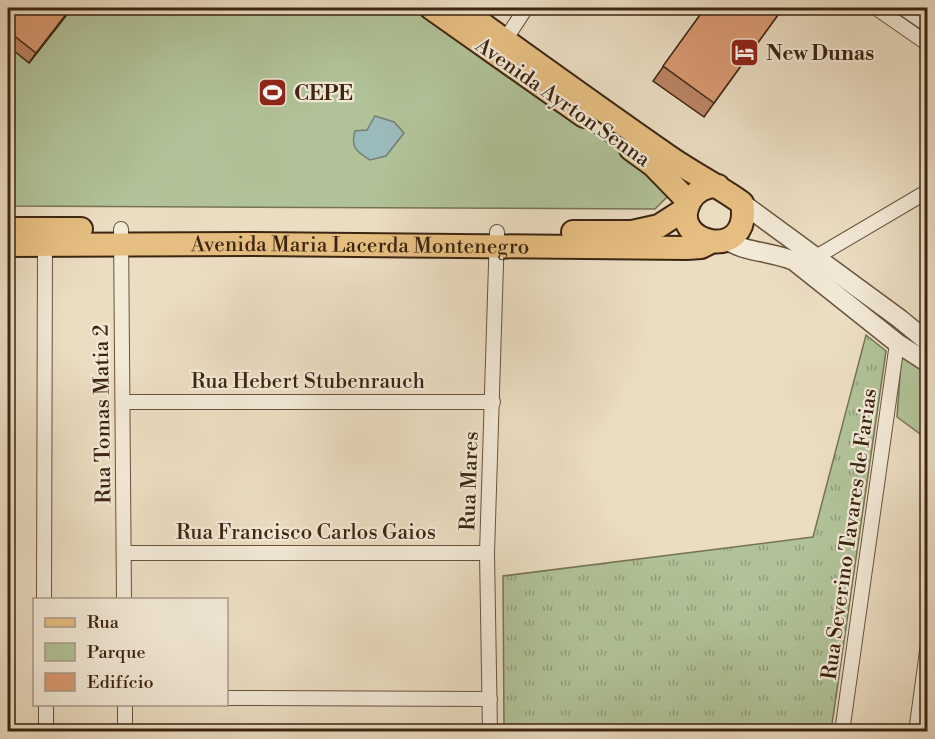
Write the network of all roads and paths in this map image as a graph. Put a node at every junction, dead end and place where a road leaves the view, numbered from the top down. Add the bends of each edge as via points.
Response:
1 (431, 8) edge
2 (460, 8) edge
3 (526, 8) edge
4 (876, 8) edge
5 (903, 8) edge
6 (927, 25) edge
7 (505, 40) junction
8 (927, 44) edge
9 (674, 185) junction
10 (718, 186) junction
11 (927, 191) edge
12 (742, 203) junction
13 (688, 205) junction
14 (651, 228) junction
15 (8, 229) edge
16 (45, 237) junction
17 (121, 237) junction
18 (497, 240) junction
19 (719, 241) junction
20 (8, 244) edge
21 (816, 257) junction
22 (927, 342) edge
23 (897, 343) junction
24 (927, 363) edge
25 (123, 402) junction
26 (493, 402) junction
27 (124, 553) junction
28 (487, 553) junction
29 (44, 598) edge
30 (124, 598) edge
31 (927, 644) edge
32 (228, 698) edge
33 (490, 699) junction
34 (46, 706) edge
35 (125, 706) edge
36 (46, 732) edge
37 (125, 732) edge
38 (490, 732) edge
39 (842, 732) edge
40 (916, 732) edge

1 - 9 main road, Avenida Ayrton Senna via 653,165
2 - 7 main road, Avenida Ayrton Senna
3 - 7 street
4 - 8 street
5 - 6 street
7 - 10 main road, Avenida Ayrton Senna via 682,166
9 - 13 main road, Avenida Ayrton Senna
9 - 14 main road via 675,198 670,208
10 - 12 main road
10 - 13 main road via 700,190
11 - 21 street
12 - 19 main road via 741,226
12 - 21 street
13 - 14 main road, Avenida Maria Lacerda Montenegro
13 - 19 main road via 689,226 702,240
14 - 18 main road, Avenida Maria Lacerda Montenegro
15 - 16 main road, Avenida Maria Lacerda Montenegro
16 - 17 main road, Avenida Maria Lacerda Montenegro
16 - 20 main road, Avenida Maria Lacerda Montenegro
16 - 29 street
17 - 18 main road, Avenida Maria Lacerda Montenegro
17 - 25 street, Rua Tomas Matia 2
18 - 19 main road, Avenida Maria Lacerda Montenegro via 694,248
18 - 26 street, Rua Mares
19 - 23 street via 794,261
21 - 22 street
23 - 24 street
23 - 39 street, Rua Severino Tavares de Farias
25 - 26 street, Rua Hebert Stubenrauch
25 - 27 street, Rua Tomas Matia 2
26 - 28 street, Rua Mares
27 - 28 street, Rua Francisco Carlos Gaios
27 - 30 street, Rua Tomas Matia 2
28 - 33 street, Rua Mares
31 - 40 street
32 - 33 street
33 - 38 street, Rua Mares
34 - 36 street
35 - 37 street

